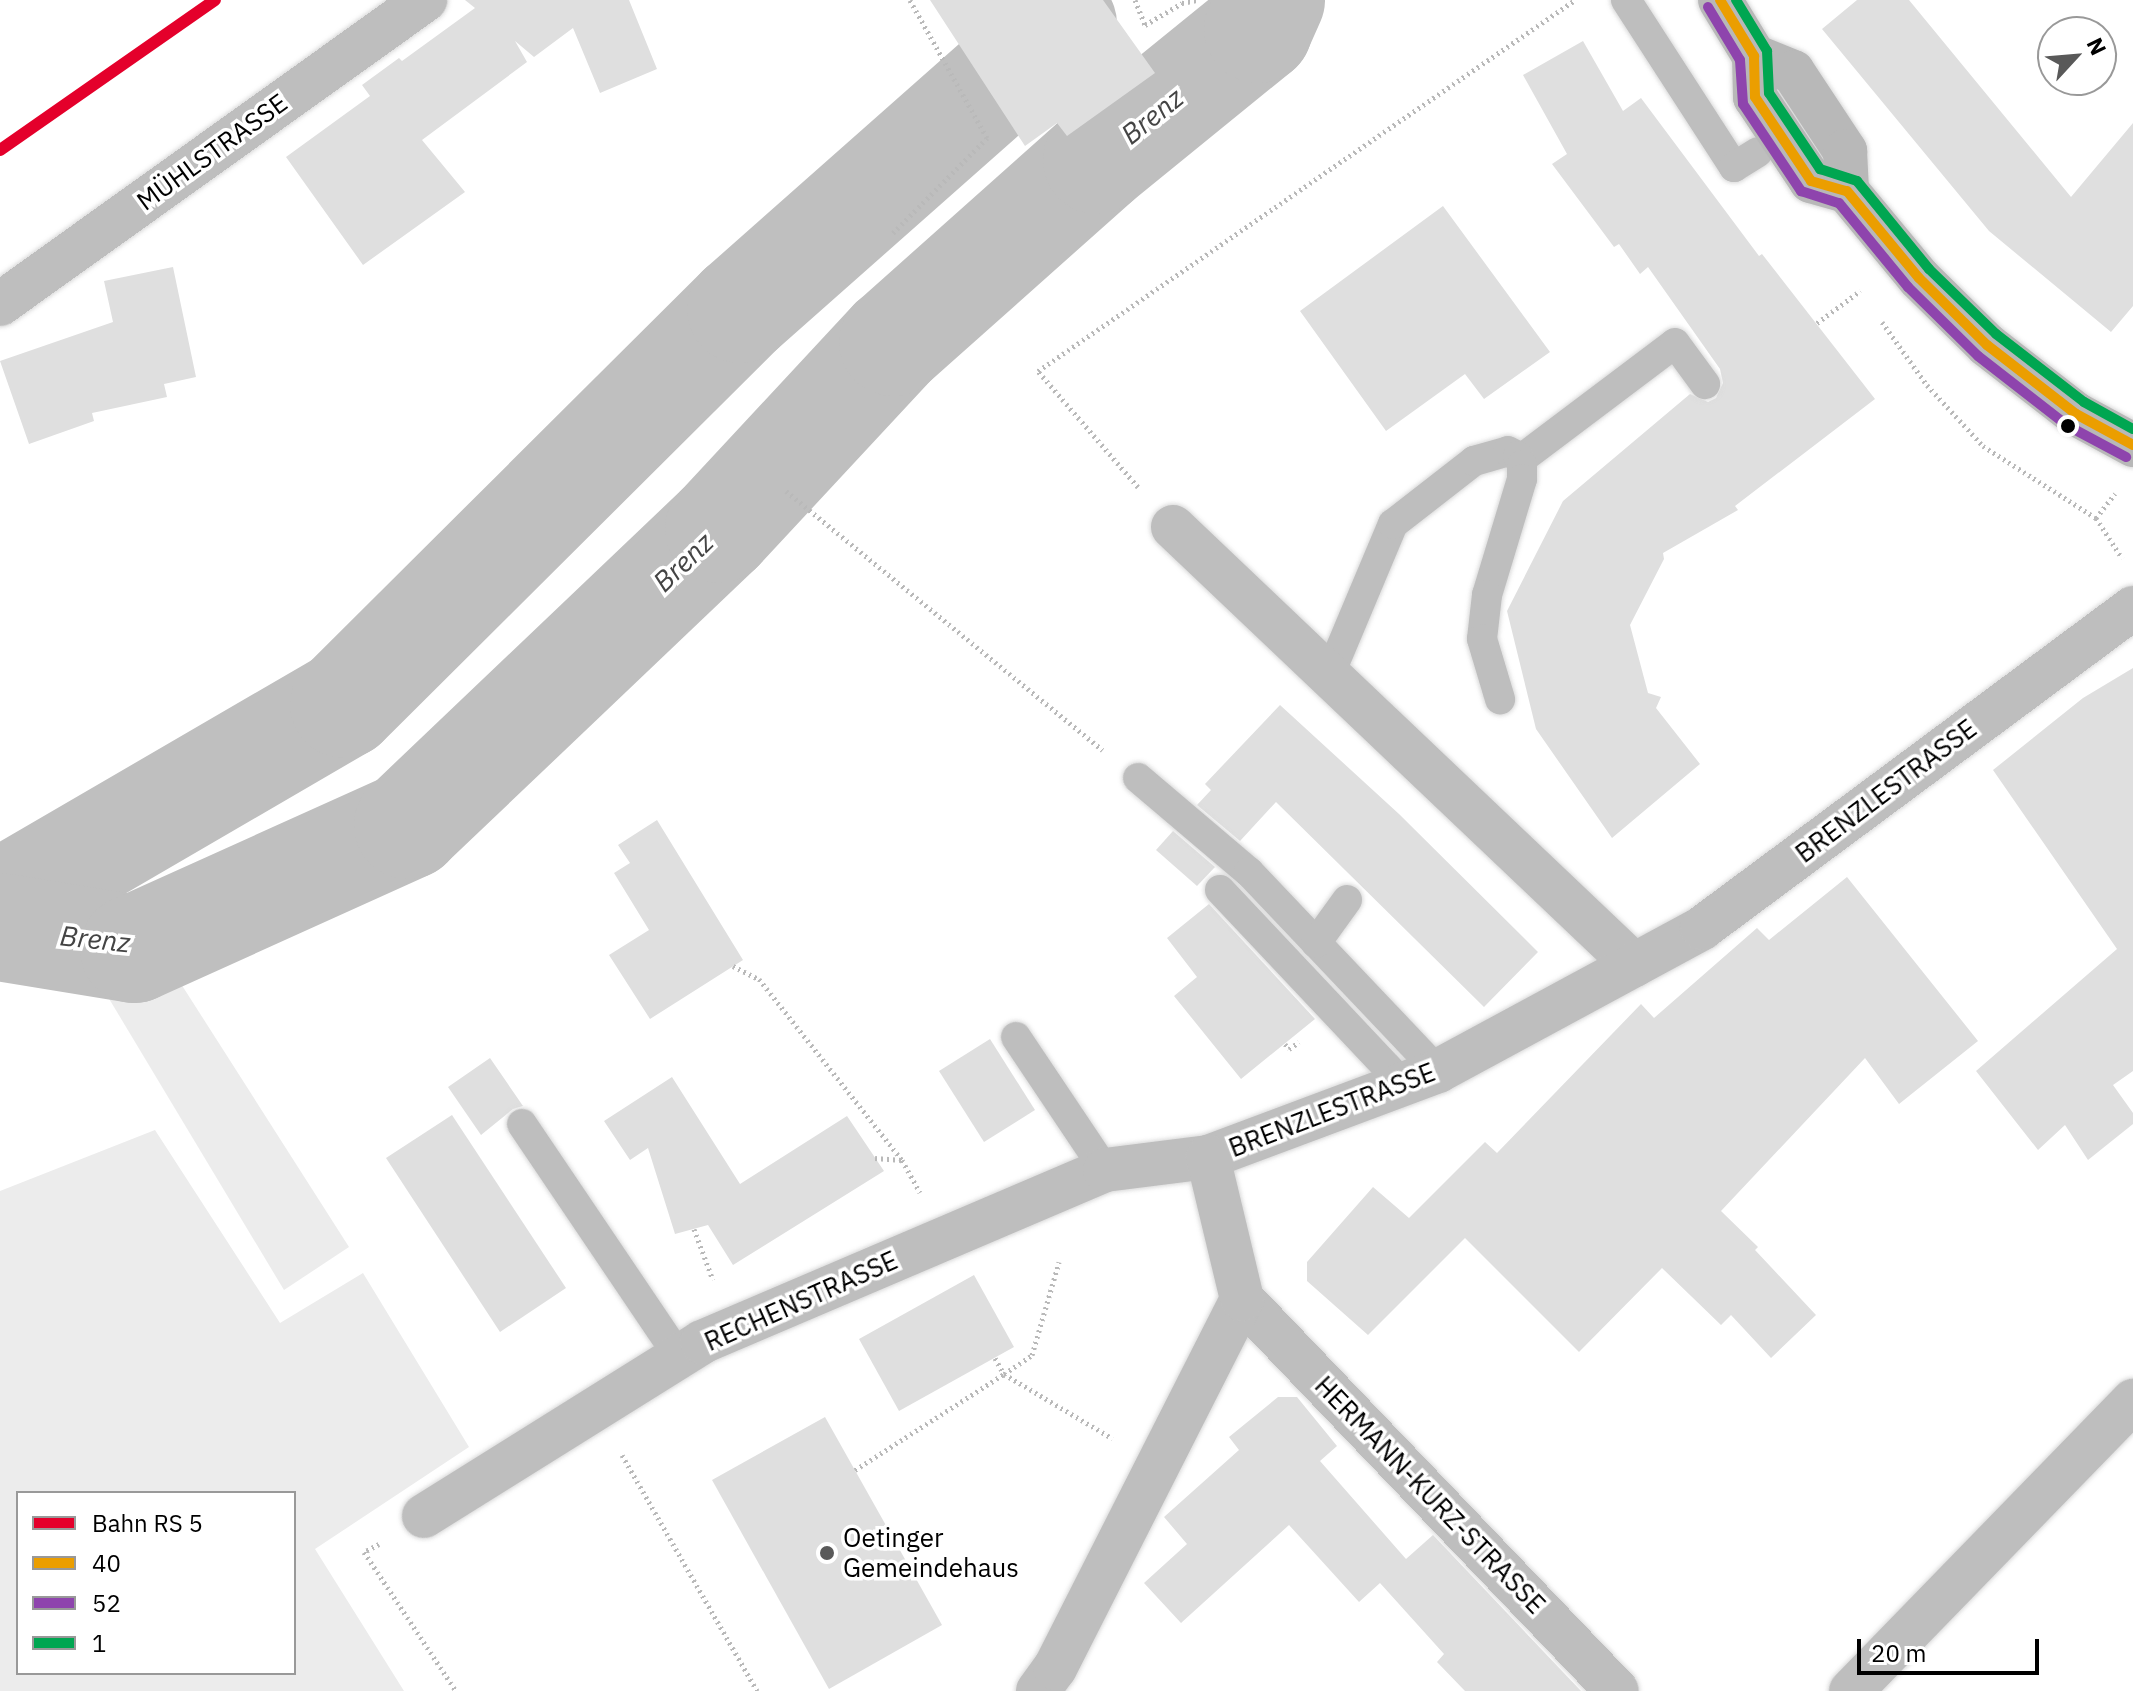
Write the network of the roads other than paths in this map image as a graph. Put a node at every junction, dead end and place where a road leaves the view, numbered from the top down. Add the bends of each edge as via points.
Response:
1 (425, 0) edge
2 (1626, 0) edge
3 (1720, 0) edge
4 (1758, 152) dead end
5 (0, 304) edge
6 (1705, 384) dead end
7 (2133, 445) edge
8 (1520, 460) junction
9 (1173, 527) road end
10 (2133, 608) edge
11 (1329, 676) junction
12 (1500, 699) dead end
13 (1138, 778) road end
14 (1220, 890) dead end
15 (1347, 900) dead end
16 (1316, 943) junction
17 (1634, 965) junction
18 (1016, 1037) dead end
19 (1421, 1077) junction
20 (522, 1124) dead end
21 (1208, 1157) junction
22 (1105, 1170) junction
23 (1242, 1299) junction
24 (679, 1357) junction
25 (2133, 1401) edge
26 (424, 1516) road end
27 (1038, 1691) edge
28 (1617, 1691) edge
29 (1851, 1691) edge

1 - 5 street, MÜHLSTRASSE
2 - 4 lane via 1734,167
3 - 7 street via 1754,56 1755,97 1811,181 1847,191 1919,278 1987,345 2076,414
6 - 8 lane via 1675,343
8 - 11 lane via 1508,451 1474,461 1393,524
8 - 12 lane via 1522,479 1487,595 1482,639
9 - 11 street
10 - 17 street, BRENZLESTRASSE via 1702,928
11 - 17 street
13 - 16 lane via 1249,872
14 - 19 lane
15 - 16 lane
16 - 19 lane
17 - 19 street, BRENZLESTRASSE
18 - 22 lane
19 - 21 street, BRENZLESTRASSE
20 - 24 lane
21 - 22 street, RECHENSTRASSE
21 - 23 street, BRENZLESTRASSE
22 - 24 street, RECHENSTRASSE via 702,1342
23 - 27 street via 1055,1668
23 - 28 street, HERMANN-KURZ-STRASSE
24 - 26 street, RECHENSTRASSE
25 - 29 street

